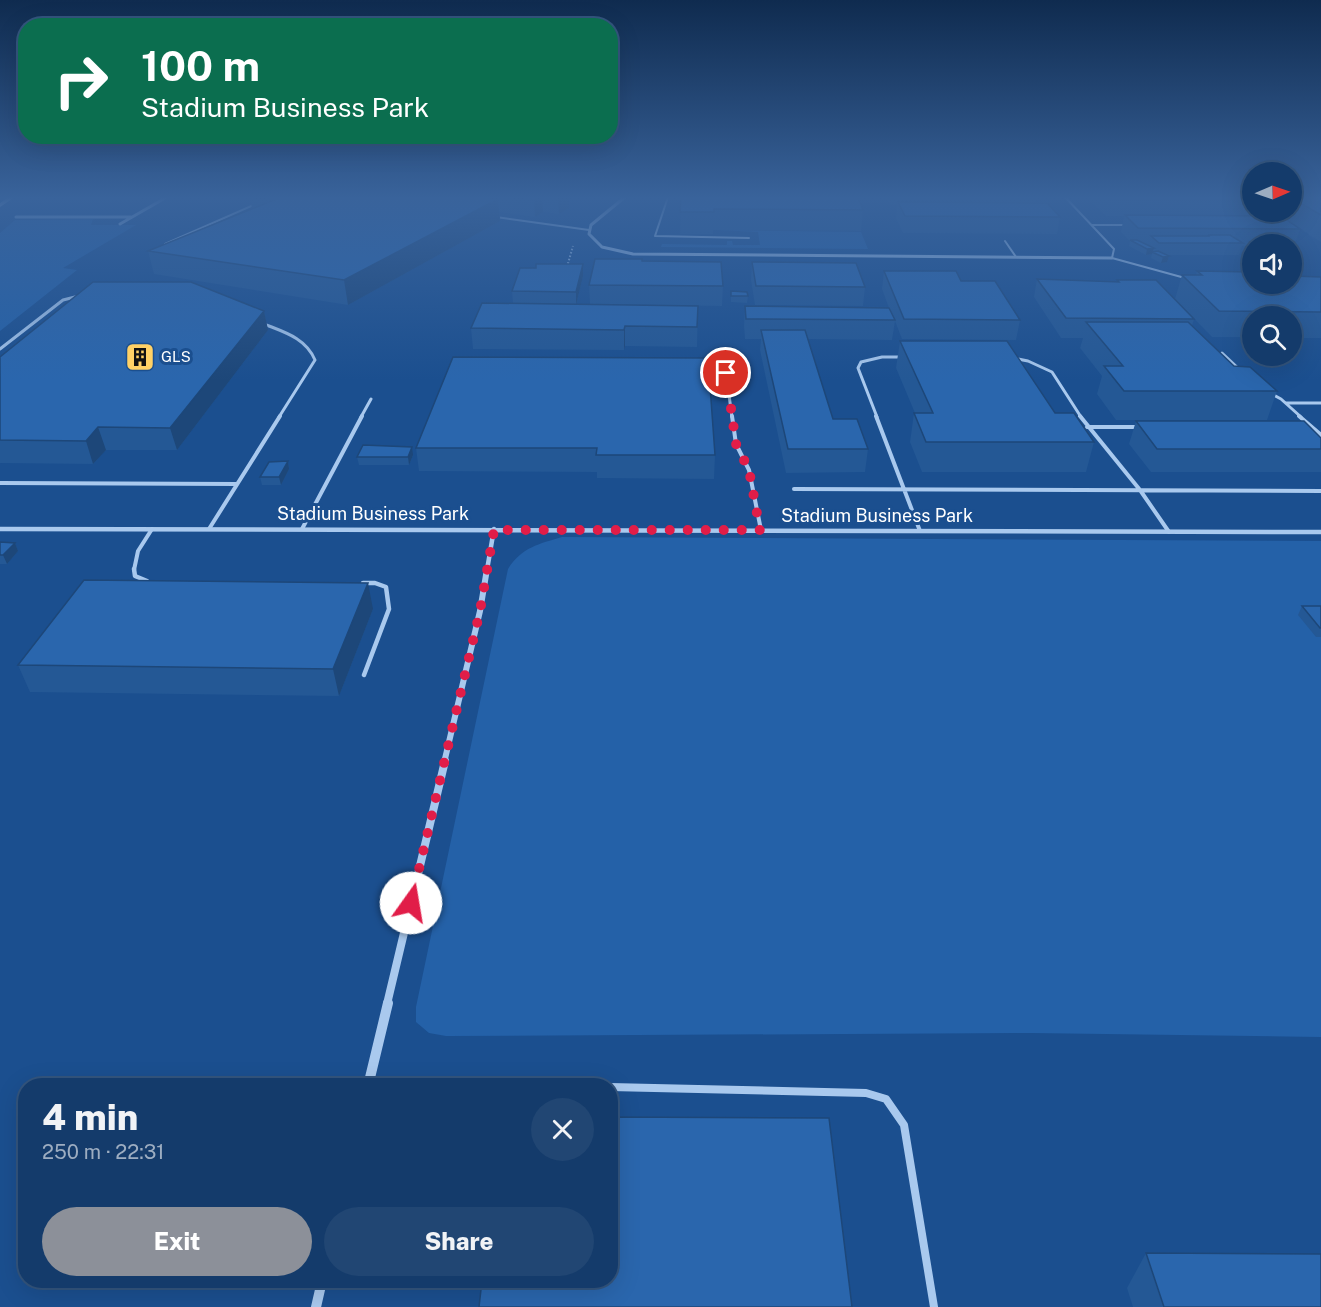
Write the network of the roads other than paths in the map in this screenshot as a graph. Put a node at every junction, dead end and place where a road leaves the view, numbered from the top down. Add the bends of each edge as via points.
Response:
1 (791, 258) edge
2 (1016, 258) edge
3 (1112, 258) joint
4 (792, 263) edge
5 (1187, 278) edge
6 (84, 295) edge
7 (258, 321) edge
8 (0, 349) edge
9 (1222, 353) edge
10 (906, 357) edge
11 (1013, 358) edge
12 (696, 368) edge
13 (1245, 374) edge
14 (1267, 392) edge
15 (371, 399) dead end
16 (1286, 403) junction
17 (1321, 403) edge
18 (1146, 426) edge
19 (1300, 426) edge
20 (1311, 426) junction
21 (1088, 427) junction
22 (1321, 435) edge
23 (0, 483) edge
24 (237, 484) junction
25 (794, 489) dead end
26 (904, 490) junction
27 (1140, 490) junction
28 (1321, 491) edge
29 (0, 529) edge
30 (152, 529) junction
31 (209, 529) junction
32 (302, 529) junction
33 (494, 530) junction
34 (760, 530) junction
35 (920, 531) junction
36 (1170, 532) junction
37 (1321, 532) edge
38 (156, 582) edge
39 (351, 583) edge
40 (364, 675) dead end
41 (369, 1078) edge
42 (618, 1088) edge
43 (320, 1288) edge
44 (316, 1307) edge
45 (934, 1307) edge

1 - 4 lane
2 - 3 street
3 - 5 lane
6 - 8 lane via 63,300
7 - 24 lane via 300,340 314,353 315,360
9 - 13 lane
10 - 26 lane via 871,359 861,362 858,368
11 - 21 lane via 1052,372
12 - 34 lane via 716,368 726,373 736,444 749,470
14 - 16 lane
15 - 32 lane
16 - 17 lane
16 - 20 lane
18 - 21 lane
19 - 20 lane
20 - 22 lane
21 - 27 lane
23 - 24 lane
24 - 31 lane
25 - 26 lane
26 - 27 lane
26 - 35 lane
27 - 28 lane
27 - 36 lane
29 - 30 street, Stadium Business Park
30 - 31 street, Stadium Business Park
30 - 38 lane via 133,565 135,576
31 - 32 street, Stadium Business Park
32 - 33 street, Stadium Business Park
33 - 34 street, Stadium Business Park
33 - 41 street via 480,611
34 - 35 street, Stadium Business Park
35 - 36 street, Stadium Business Park
36 - 37 street, Stadium Business Park
39 - 40 lane via 386,587 389,609
42 - 45 lane via 866,1093 886,1099 904,1125
43 - 44 street

